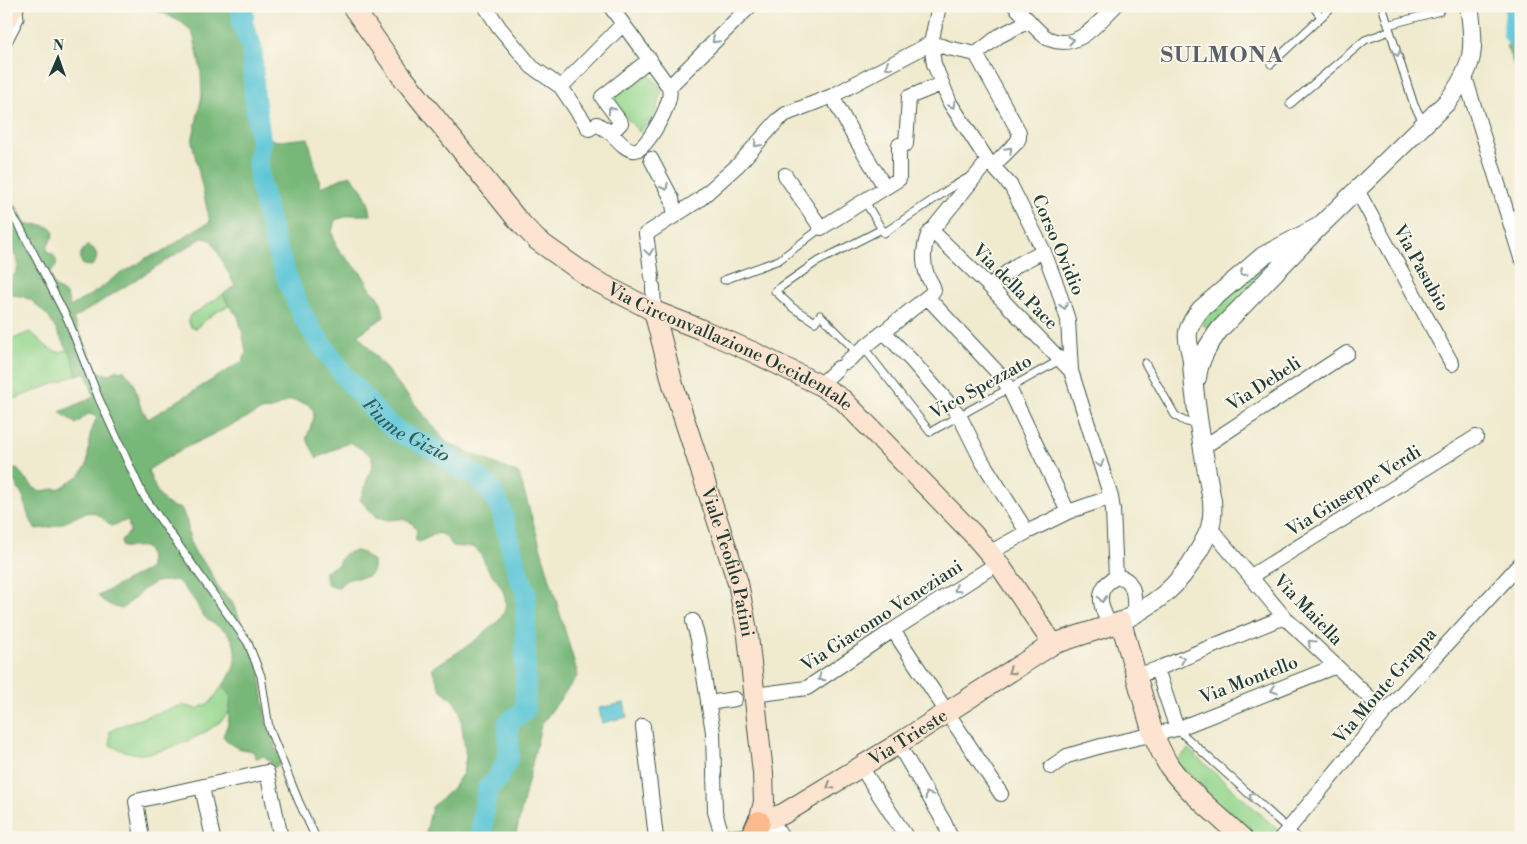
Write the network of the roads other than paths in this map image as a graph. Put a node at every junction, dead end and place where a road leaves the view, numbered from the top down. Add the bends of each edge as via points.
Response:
1 (14, 6) edge
2 (19, 6) edge
3 (352, 6) edge
4 (485, 6) edge
5 (610, 6) edge
6 (750, 6) edge
7 (939, 6) edge
8 (1015, 6) edge
9 (1115, 6) edge
10 (1313, 6) edge
11 (1333, 6) edge
12 (1382, 6) edge
13 (1469, 6) edge
14 (1440, 11) dead end
15 (1321, 18) junction
16 (6, 20) edge
17 (1029, 21) junction
18 (623, 24) junction
19 (1389, 28) junction
20 (931, 43) junction
21 (6, 46) edge
22 (976, 54) junction
23 (650, 59) junction
24 (1272, 64) dead end
25 (1465, 77) junction
26 (941, 84) junction
27 (561, 87) junction
28 (669, 87) junction
29 (832, 96) junction
30 (1290, 104) dead end
31 (1425, 124) junction
32 (612, 133) junction
33 (647, 153) junction
34 (987, 166) junction
35 (785, 175) dead end
36 (885, 187) junction
37 (1357, 190) junction
38 (864, 200) junction
39 (6, 206) edge
40 (675, 216) junction
41 (1320, 226) junction
42 (821, 228) junction
43 (882, 229) junction
44 (931, 230) junction
45 (1283, 246) junction
46 (1043, 250) junction
47 (1521, 258) edge
48 (1282, 265) junction
49 (724, 280) dead end
50 (989, 286) junction
51 (929, 296) junction
52 (654, 311) junction
53 (1195, 316) junction
54 (1220, 329) junction
55 (884, 332) junction
56 (861, 351) junction
57 (1347, 353) dead end
58 (1060, 360) junction
59 (1146, 363) dead end
60 (1452, 364) dead end
61 (1071, 371) junction
62 (820, 385) junction
63 (1009, 388) junction
64 (1194, 391) junction
65 (959, 415) junction
66 (1198, 423) junction
67 (1476, 437) dead end
68 (1202, 448) junction
69 (1111, 497) junction
70 (1068, 512) junction
71 (1211, 528) junction
72 (1027, 532) junction
73 (994, 558) junction
74 (1519, 567) edge
75 (1251, 576) junction
76 (1116, 578) junction
77 (1284, 617) junction
78 (693, 621) dead end
79 (1122, 621) junction
80 (893, 630) junction
81 (1053, 644) junction
82 (1336, 666) junction
83 (1157, 670) junction
84 (1136, 676) junction
85 (745, 697) junction
86 (708, 703) junction
87 (948, 711) junction
88 (1385, 712) junction
89 (643, 726) dead end
90 (1177, 729) junction
91 (1153, 734) junction
92 (898, 744) junction
93 (861, 767) junction
94 (1051, 767) dead end
95 (202, 787) junction
96 (1001, 794) dead end
97 (755, 832) edge
98 (1289, 835) edge
99 (142, 838) edge
100 (213, 838) edge
101 (281, 838) edge
102 (316, 838) edge
103 (656, 838) edge
104 (722, 838) edge
105 (780, 838) edge
106 (907, 838) edge
107 (951, 838) edge
108 (1242, 838) edge

1 - 16 main road
2 - 21 lane via 20,19
3 - 52 main road, Via Circonvallazione Occidentale via 400,74 537,240 592,279
4 - 27 street via 532,67
5 - 18 street
6 -> 28 street
7 - 20 street, Corso Ovidio
8 - 17 street
17 -> 9 street via 1049,39 1072,41 1087,33
10 - 15 lane
11 - 15 lane
12 - 19 lane
13 - 25 street via 1472,54
14 - 19 lane
15 - 24 lane
17 - 22 street via 998,36
18 - 23 street
18 - 27 street
19 - 30 lane via 1365,40
19 -> 31 lane via 1414,105
20 - 22 street
20 - 26 street, Corso Ovidio
20 -> 29 street
34 -> 22 street via 1017,142 1019,132
23 - 28 street
32 -> 23 street via 621,124 602,96
25 - 31 street via 1448,101
25 - 47 street
26 -> 34 street, Corso Ovidio
26 - 36 street via 909,97 906,144 899,145 899,179
27 - 32 street via 589,130 597,124
28 - 33 street via 669,100
29 - 36 street
29 -> 40 street via 778,120 738,165 699,200
31 - 37 street
32 - 33 street via 629,150
33 -> 40 street via 672,199
34 - 43 lane via 952,186 884,234
34 - 44 street
34 - 46 street, Corso Ovidio via 1011,186
35 - 42 street
36 - 38 street
37 - 41 street
37 - 60 street, Via Pasubio
38 - 42 street
38 - 43 lane
39 - 102 lane via 68,320 143,495 248,643 261,676 269,728
40 -> 52 street via 646,234
41 - 45 street
41 - 48 street
42 - 49 lane via 779,260
43 - 56 lane via 815,263 775,291 815,322 820,315
44 - 50 street, Via della Pace
44 - 51 street via 923,247 927,275 934,290
45 - 48 street via 1286,258
45 -> 53 street via 1253,263
46 - 50 street
46 -> 61 street, Corso Ovidio via 1068,320
48 - 54 street
50 - 58 street, Via della Pace
51 - 55 street
51 - 63 street
52 - 62 main road, Via Circonvallazione Occidentale via 755,353
52 - 85 main road, Viale Teofilo Patini via 673,386 738,583 748,636
53 - 54 street via 1200,330
53 - 64 street via 1187,340
54 - 64 street via 1201,359
55 - 56 street
55 - 65 street
56 - 62 street
56 - 65 lane, Vico Spezzato via 930,432
57 - 68 street, Via Debeli
58 - 61 street, Via della Pace
58 - 63 lane, Vico Spezzato
59 - 66 lane via 1175,415 1190,424
61 -> 69 street, Corso Ovidio
62 - 73 main road, Via Circonvallazione Occidentale via 859,414
63 - 65 lane, Vico Spezzato
63 - 70 street
64 - 66 street
65 - 72 street via 982,461
66 - 68 street
67 - 75 street, Via Giuseppe Verdi
68 - 71 street via 1212,501
69 - 70 street, Via Giacomo Veneziani
69 - 76 street, Corso Ovidio
70 - 72 street, Via Giacomo Veneziani
71 - 75 street, Via Maiella
71 - 79 street via 1174,586 1155,602
72 - 73 street, Via Giacomo Veneziani
73 -> 80 street, Via Giacomo Veneziani
73 - 81 main road, Via Circonvallazione Occidentale
74 - 88 street, Via Monte Grappa
75 - 77 street, Via Maiella
76 - 79 street via 1126,580 1133,591
76 -> 79 street via 1107,582 1101,597 1103,609
82 -> 77 street, Via Maiella
83 -> 77 street
78 - 86 street
79 - 81 main road
79 - 84 main road
80 -> 85 street, Via Giacomo Veneziani via 807,688
80 - 87 street
81 -> 87 main road, Via Trieste
82 - 88 street, Via Maiella
82 -> 90 street, Via Montello
83 - 84 street
83 - 90 street
84 - 91 main road
85 - 86 street, Via Giacomo Veneziani
85 - 97 main road, Viale Teofilo Patini via 764,792 763,811
86 - 104 street via 715,812
87 - 92 main road, Via Trieste
87 - 96 street
88 - 98 street, Via Monte Grappa
89 - 103 street
90 - 91 street, Via Montello
98 -> 90 lane
91 - 94 street, Via Montello via 1067,756
91 - 108 main road via 1169,765 1184,783
92 - 93 main road, Via Trieste
107 -> 92 street
93 -> 97 main road, Via Trieste
93 - 106 street
95 - 99 street via 136,801
95 - 100 street
95 - 101 street via 267,772
97 - 104 street
97 - 105 street via 776,832

